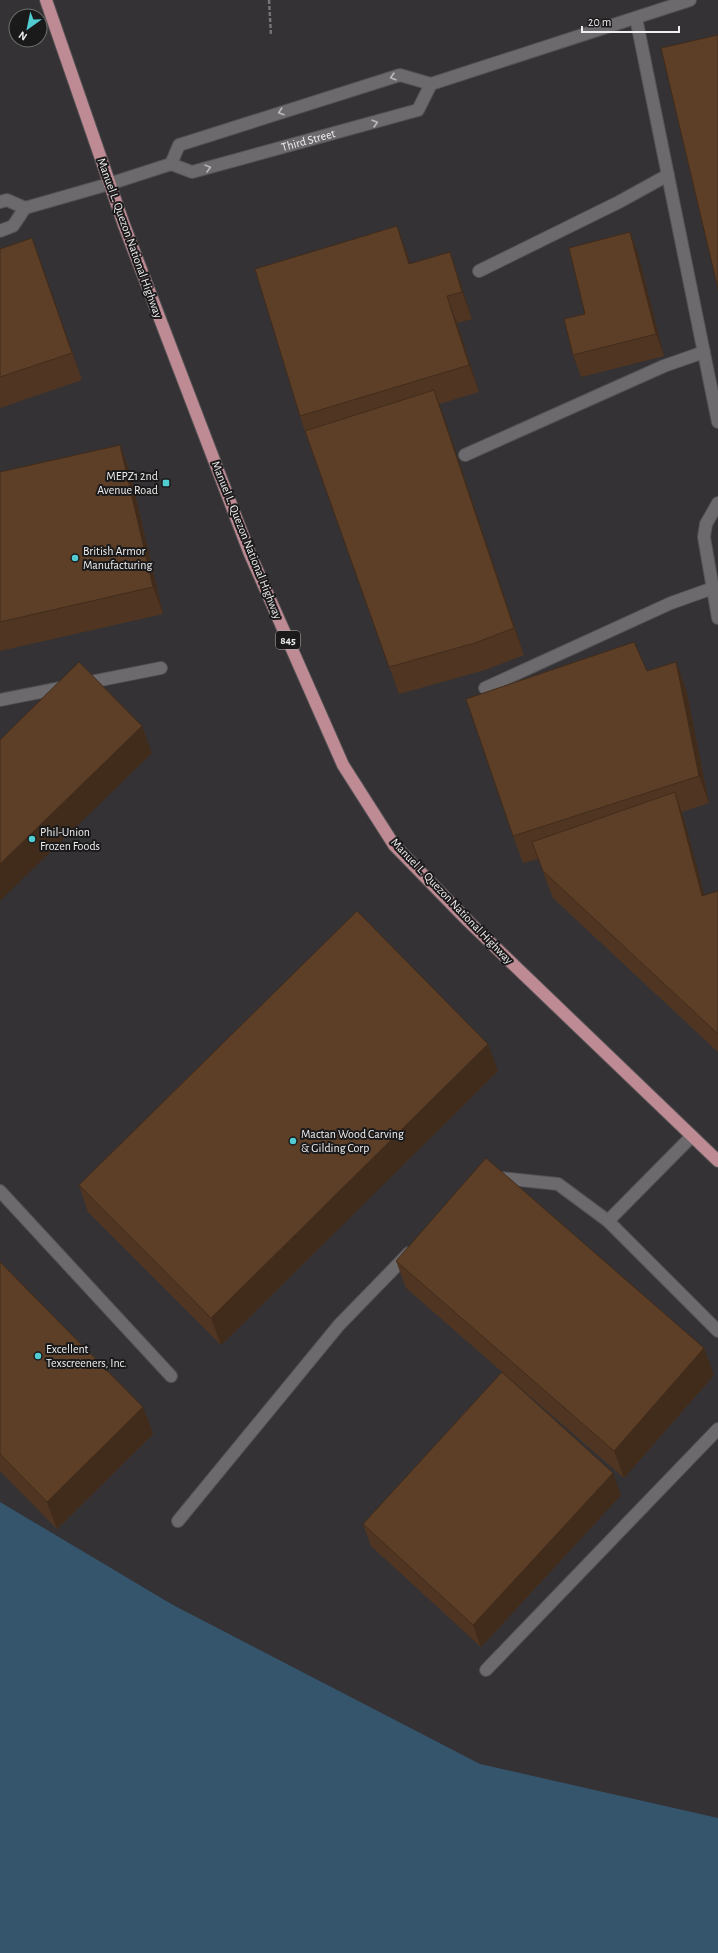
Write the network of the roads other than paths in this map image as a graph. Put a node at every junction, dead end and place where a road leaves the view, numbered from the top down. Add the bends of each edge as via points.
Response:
1 (46, 0) edge
2 (690, 0) edge
3 (636, 18) junction
4 (431, 84) junction
5 (170, 164) junction
6 (668, 175) junction
7 (109, 184) junction
8 (0, 202) edge
9 (25, 208) junction
10 (0, 231) edge
11 (479, 271) dead end
12 (704, 352) junction
13 (718, 422) edge
14 (465, 455) dead end
15 (718, 503) edge
16 (713, 588) junction
17 (718, 618) edge
18 (161, 668) dead end
19 (485, 688) dead end
20 (0, 700) edge
21 (692, 1136) junction
22 (718, 1161) edge
23 (487, 1185) edge
24 (0, 1191) edge
25 (608, 1221) junction
26 (419, 1242) edge
27 (718, 1331) edge
28 (171, 1376) dead end
29 (718, 1429) edge
30 (178, 1521) dead end
31 (486, 1670) dead end

1 - 7 main road, Manuel L. Quezon National Highway / 845
2 - 3 street
3 - 4 street
3 - 6 street
4 -> 5 street via 400,75 341,92 179,145
5 -> 4 street, Third Street via 192,172 418,110
5 - 7 street
6 - 11 street
6 - 12 street
7 - 9 street
7 - 21 main road, Manuel L. Quezon National Highway / 845 via 250,554 343,765 394,845 479,932
8 - 9 street via 7,200
9 - 10 street via 13,226
12 - 13 street
12 - 14 street via 664,366
15 - 16 street via 706,524 704,537
16 - 17 street
16 - 19 street via 671,603
18 - 20 street
21 - 22 main road, Manuel L. Quezon National Highway / 845
21 - 25 street
23 - 25 street via 500,1178 558,1184
24 - 28 street
25 - 27 street
26 - 30 street via 339,1325
29 - 31 street

